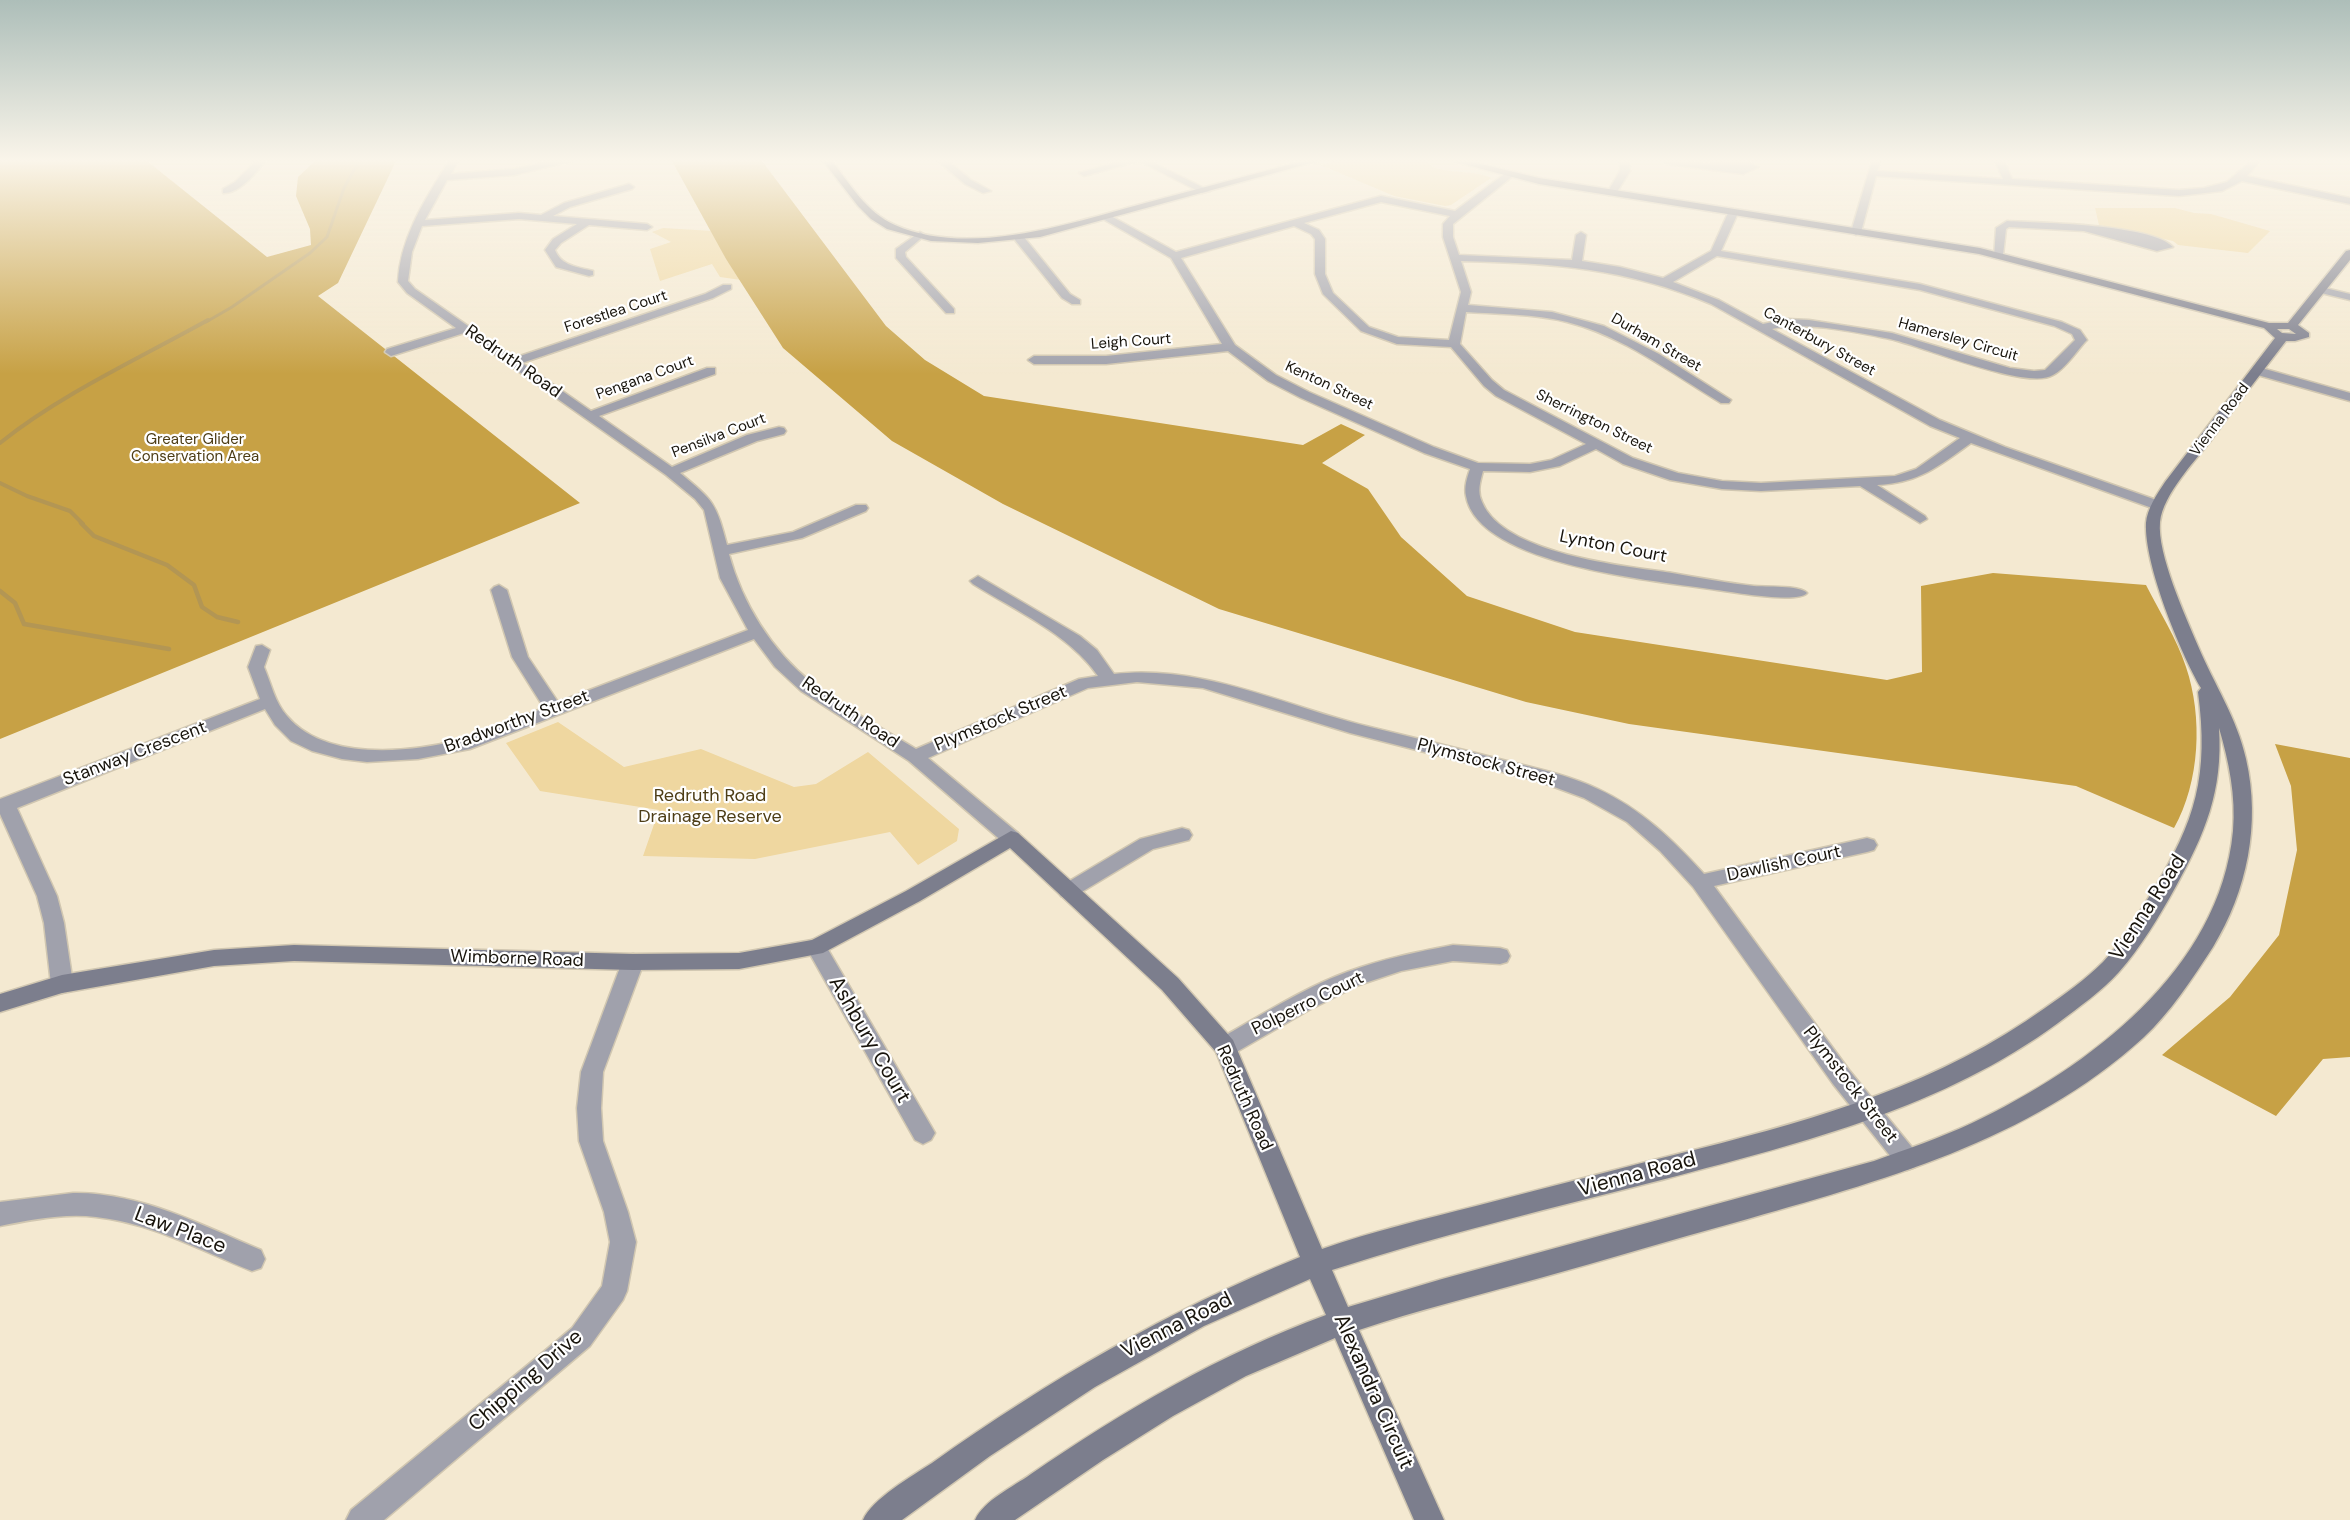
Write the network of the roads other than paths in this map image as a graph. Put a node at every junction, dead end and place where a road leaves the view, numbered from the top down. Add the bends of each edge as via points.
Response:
1 (416, 232) edge
2 (571, 232) edge
3 (910, 232) edge
4 (1044, 232) edge
5 (1132, 232) edge
6 (1263, 232) edge
7 (1315, 232) edge
8 (1448, 232) edge
9 (1724, 232) edge
10 (1856, 232) edge
11 (2001, 232) edge
12 (2099, 232) edge
13 (2118, 232) edge
14 (920, 235) junction
15 (1581, 235) dead end
16 (1019, 238) junction
17 (1715, 253) junction
18 (2350, 253) edge
19 (1998, 255) junction
20 (1175, 256) junction
21 (1454, 258) junction
22 (1576, 262) junction
23 (589, 273) dead end
24 (1665, 282) junction
25 (727, 287) dead end
26 (2321, 290) junction
27 (2350, 297) edge
28 (1076, 302) dead end
29 (1462, 308) junction
30 (950, 311) dead end
31 (464, 328) junction
32 (1760, 328) junction
33 (2287, 331) junction
34 (1454, 344) junction
35 (1230, 347) junction
36 (391, 352) dead end
37 (1034, 360) dead end
38 (513, 362) junction
39 (711, 370) dead end
40 (2258, 371) junction
41 (2350, 397) edge
42 (1725, 400) dead end
43 (591, 416) junction
44 (780, 431) dead end
45 (1969, 438) junction
46 (1596, 444) junction
47 (1477, 467) junction
48 (671, 472) junction
49 (1863, 482) junction
50 (2157, 505) junction
51 (861, 508) dead end
52 (1920, 519) dead end
53 (722, 551) junction
54 (978, 581) dead end
55 (499, 590) dead end
56 (1799, 593) dead end
57 (757, 632) junction
58 (262, 650) dead end
59 (2203, 676) junction
60 (1109, 680) junction
61 (270, 701) junction
62 (554, 709) junction
63 (915, 757) junction
64 (3, 806) edge
65 (1182, 835) dead end
66 (1011, 838) junction
67 (1868, 845) dead end
68 (1700, 882) junction
69 (1068, 891) junction
70 (816, 947) junction
71 (1500, 956) dead end
72 (633, 962) junction
73 (62, 984) junction
74 (0, 1003) edge
75 (1225, 1047) junction
76 (1869, 1111) junction
77 (923, 1133) dead end
78 (1908, 1159) junction
79 (0, 1214) edge
80 (252, 1259) dead end
81 (1316, 1264) junction
82 (1342, 1323) junction
83 (361, 1520) edge
84 (878, 1520) edge
85 (990, 1520) edge
86 (1429, 1520) edge

1 - 31 street, Redruth Road via 404,264 403,282
2 - 23 street via 557,241 550,250 551,258 560,265
3 - 14 main road
4 - 16 main road
5 - 20 street, Kenton Street
6 - 20 street
7 - 34 street via 1320,238 1320,274 1328,294 1365,329 1397,340
8 - 21 street
9 - 17 street
10 - 19 main road
11 - 19 street
12 - 13 street via 2157,248 2168,247
14 - 16 main road via 970,240
14 - 30 street via 903,247 901,258
15 - 22 street
16 - 28 street via 1066,296
17 - 24 street
17 - 32 street, Hamersley Circuit via 1957,296 2058,324 2076,332 2080,340 2049,373 2034,375 2008,371 1892,336 1809,322
18 - 26 main road, Vienna Road
19 - 33 main road via 2269,326 2272,332
20 - 35 street, Kenton Street
21 - 22 street, Canterbury Street
21 - 29 street via 1466,292
22 - 24 street, Canterbury Street
24 - 32 street, Canterbury Street via 1707,298
25 - 38 street, Forestlea Court
26 - 27 street
26 - 33 main road, Vienna Road
29 - 34 street
29 - 42 street, Durham Street via 1551,315 1608,331
31 - 36 street
31 - 38 street, Redruth Road
32 - 45 street, Canterbury Street
33 - 40 main road, Vienna Road
34 - 46 street, Sherrington Street via 1500,393
35 - 37 street, Leigh Court via 1106,360
35 - 47 street, Kenton Street via 1272,378 1305,395
38 - 43 street, Redruth Road
39 - 43 street, Pengana Court
40 - 41 street
40 - 50 main road, Vienna Road
43 - 48 street, Redruth Road
44 - 48 street, Pensilva Court via 752,438
45 - 49 street, Sherrington Street via 1921,472 1896,480
45 - 50 street, Canterbury Street
46 - 47 street, Kenton Street via 1556,463 1530,468
46 - 49 street, Sherrington Street via 1628,461 1675,477 1722,485
47 - 56 street, Lynton Court via 1470,490 1477,508 1492,525 1548,554 1584,564 1766,593
48 - 53 street, Redruth Road via 711,510
49 - 52 street
50 - 59 main road, Vienna Road via 2153,532 2157,554
51 - 53 street via 797,535
53 - 57 street, Redruth Road via 729,578
54 - 60 street via 1074,640 1091,654
55 - 62 street via 520,657
57 - 62 street, Bradworthy Street
57 - 63 street, Redruth Road via 781,663 807,687
58 - 61 street, Bradworthy Street via 256,667
59 - 76 main road, Vienna Road via 2212,728 2206,800 2188,847 2137,934 2110,967 2038,1028 1982,1063
59 - 78 main road, Vienna Road via 2226,719 2240,770 2244,818 2229,896 2204,945 2137,1029 2095,1062 1990,1126
60 - 63 street, Plymstock Street via 1084,683
60 - 68 street, Plymstock Street via 1137,677 1204,683 1356,729 1542,776 1591,793 1634,817
61 - 62 street, Bradworthy Street via 281,722 302,739 323,748 380,756 421,754 464,745
61 - 64 street, Stanway Crescent
63 - 66 street, Redruth Road
64 - 73 street via 47,896
65 - 69 street via 1147,844
66 - 69 main road, Redruth Road
66 - 70 main road, Wimborne Road
67 - 68 street, Dawlish Court
68 - 76 street, Plymstock Street
69 - 75 main road, Redruth Road via 1170,984
70 - 72 main road, Wimborne Road via 740,961
70 - 77 street, Ashbury Court
71 - 75 street, Polperro Court via 1453,953 1401,963 1352,979
72 - 73 main road, Wimborne Road via 294,953 214,958
72 - 83 street, Chipping Drive via 592,1072 589,1108 591,1141 623,1242 614,1292 581,1337
73 - 74 main road, Wimborne Road
75 - 81 main road, Redruth Road
76 - 78 street, Plymstock Street
76 - 81 main road, Vienna Road
78 - 82 main road, Vienna Road via 1874,1172
79 - 80 street, Law Place via 94,1204 139,1212
81 - 82 main road, Alexandra Circuit
81 - 84 main road, Vienna Road via 1241,1293 1147,1338 965,1455
82 - 85 main road, Vienna Road via 1266,1353 1172,1402 1069,1464
82 - 86 main road, Alexandra Circuit

